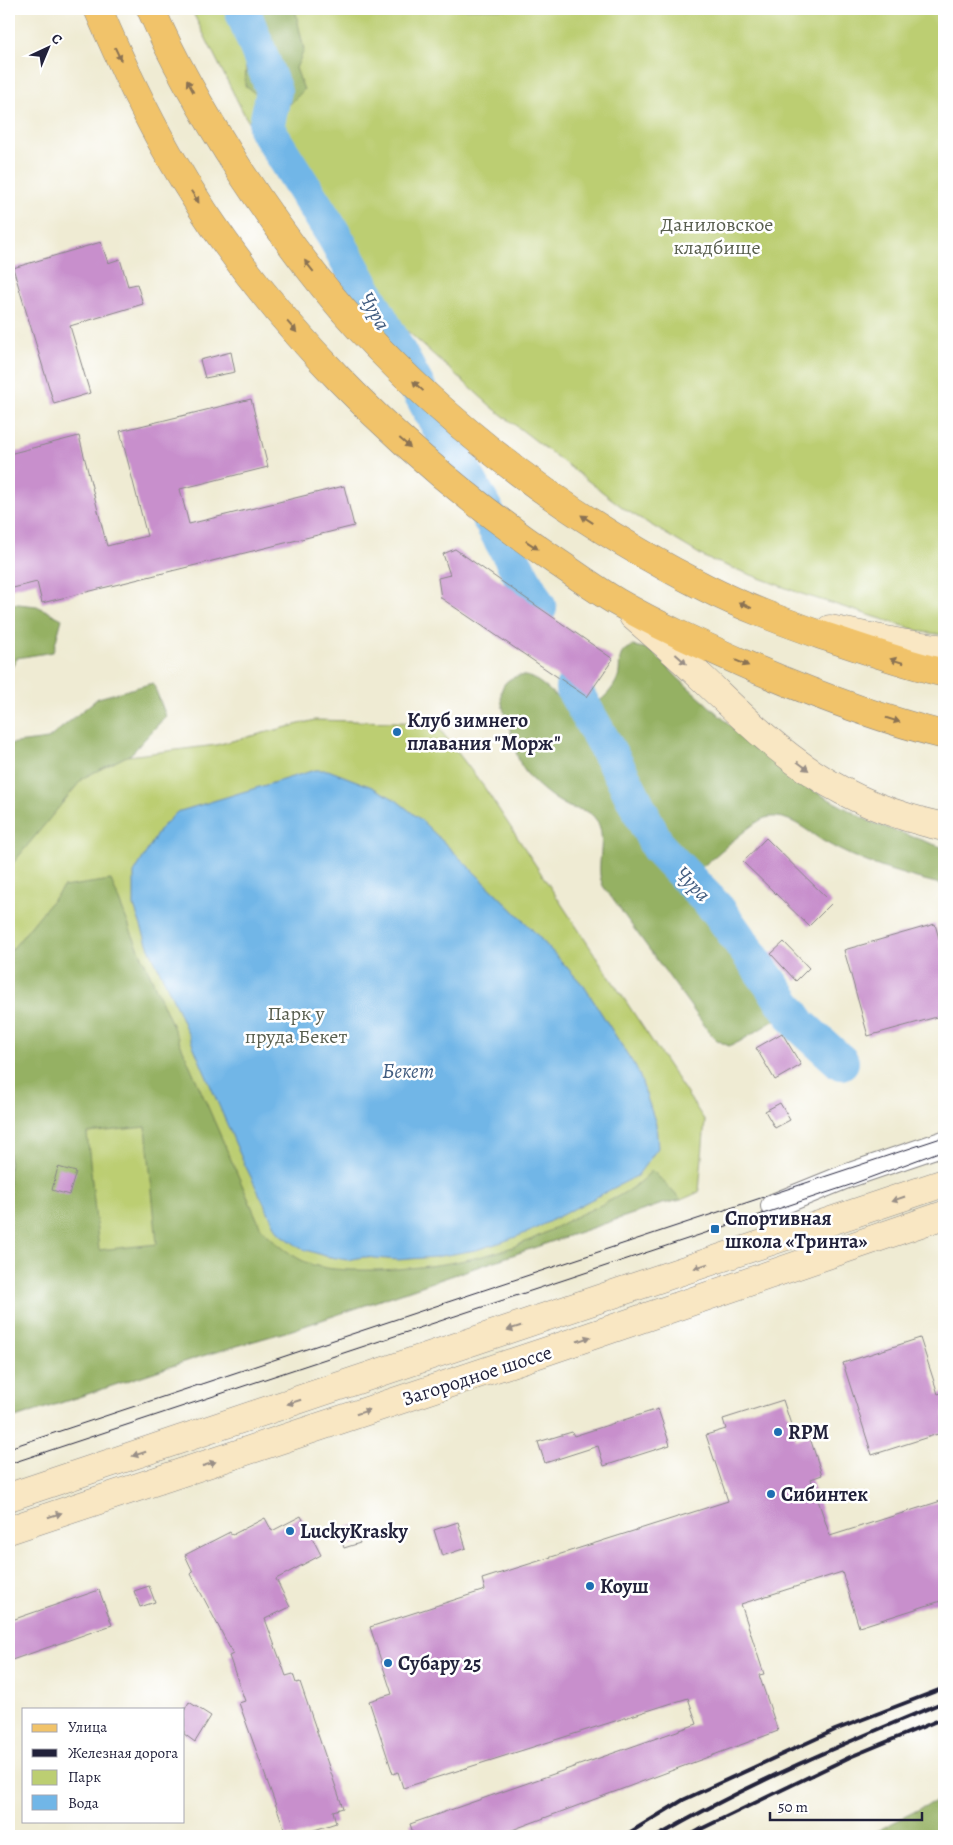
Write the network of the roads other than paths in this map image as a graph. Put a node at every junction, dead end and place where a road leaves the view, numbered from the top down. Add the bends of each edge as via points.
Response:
1 (98, 9) edge
2 (152, 9) edge
3 (612, 598) junction
4 (770, 617) junction
5 (944, 649) edge
6 (944, 673) edge
7 (944, 735) edge
8 (944, 827) edge
9 (944, 1143) edge
10 (944, 1184) edge
11 (774, 1206) dead end
12 (944, 1215) edge
13 (9, 1497) edge
14 (9, 1530) edge

1 -> 3 main road via 169,156 220,236 266,297 321,361 380,421 446,478 512,531
4 -> 2 main road via 707,589 628,545 542,489 474,438 410,379 359,327 263,206 213,129 160,31
3 -> 7 main road via 715,651 817,695
3 -> 8 main road via 762,736 814,775 866,802
4 - 5 main road
6 -> 4 main road via 897,661
9 - 11 street via 847,1176
10 -> 13 main road, Загородное шоссе
14 -> 12 main road, Загородное шоссе

